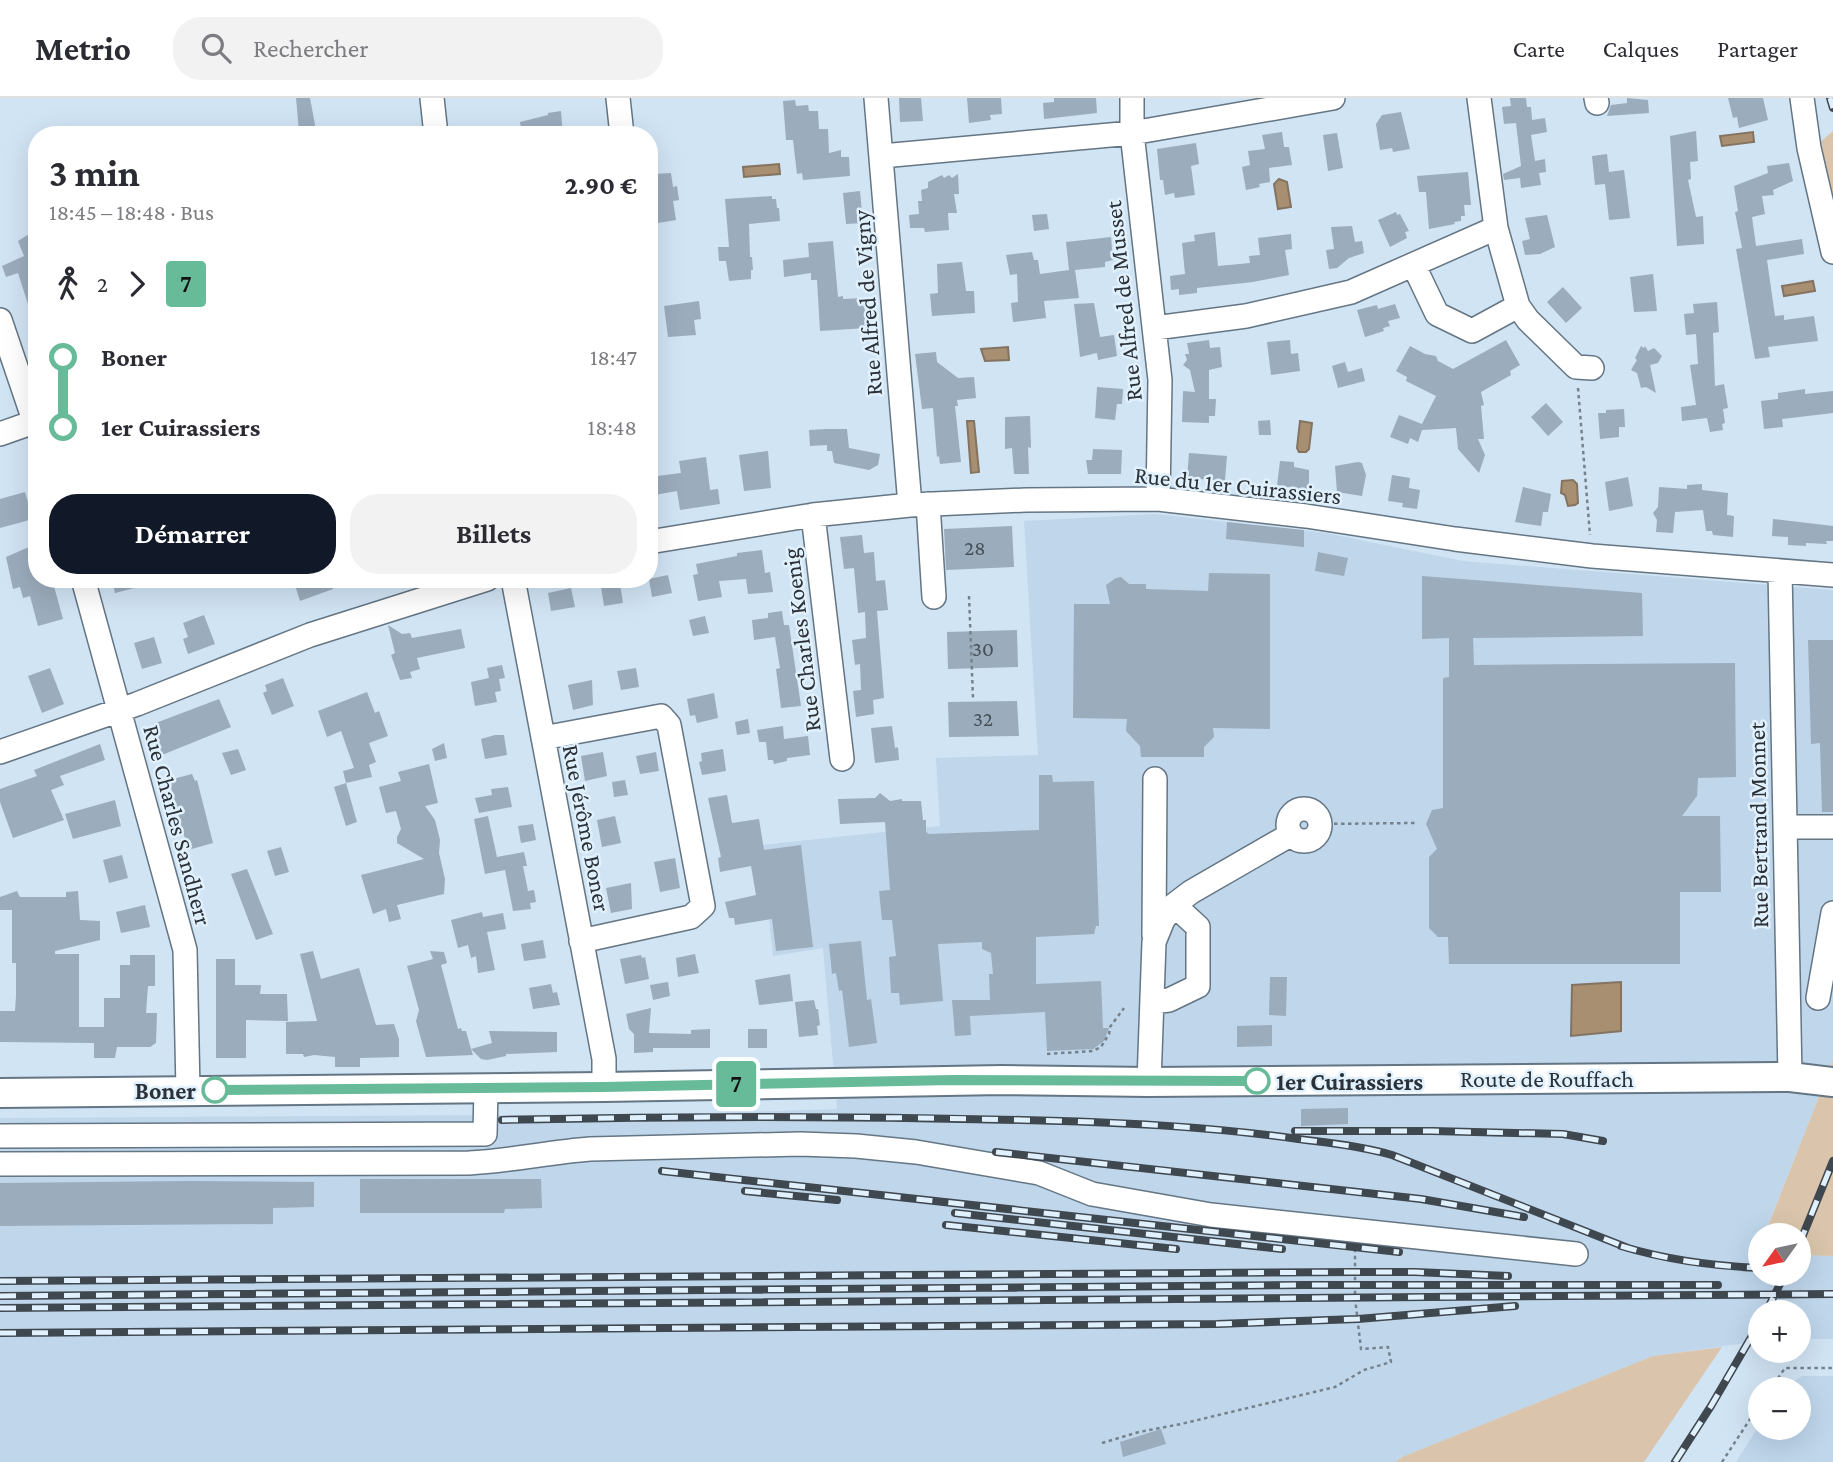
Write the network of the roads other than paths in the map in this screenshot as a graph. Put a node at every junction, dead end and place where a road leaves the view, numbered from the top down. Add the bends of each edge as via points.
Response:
1 (432, 98) edge
2 (618, 98) edge
3 (876, 98) edge
4 (1132, 98) edge
5 (1333, 98) edge
6 (1479, 98) edge
7 (1802, 98) edge
8 (435, 126) edge
9 (621, 126) edge
10 (1132, 133) junction
11 (882, 156) junction
12 (1496, 228) junction
13 (1833, 252) edge
14 (1414, 266) junction
15 (1518, 306) junction
16 (0, 320) edge
17 (1155, 328) junction
18 (1584, 367) road end
19 (28, 374) edge
20 (28, 427) edge
21 (0, 434) edge
22 (1158, 499) junction
23 (919, 505) junction
24 (813, 515) junction
25 (658, 541) edge
26 (1780, 570) junction
27 (1833, 575) edge
28 (86, 588) edge
29 (459, 588) edge
30 (515, 588) edge
31 (934, 597) dead end
32 (120, 711) junction
33 (543, 738) junction
34 (0, 752) edge
35 (842, 758) dead end
36 (1155, 779) dead end
37 (1320, 824) road end
38 (1784, 827) junction
39 (1833, 827) edge
40 (1174, 905) junction
41 (1833, 913) edge
42 (581, 941) junction
43 (1154, 942) junction
44 (1818, 998) dead end
45 (1152, 1002) junction
46 (1790, 1077) junction
47 (1149, 1082) junction
48 (1833, 1082) edge
49 (604, 1087) junction
50 (486, 1088) junction
51 (188, 1090) junction
52 (0, 1093) edge
53 (0, 1136) edge
54 (0, 1164) edge
55 (1576, 1254) dead end

1 - 8 street
2 - 9 street
3 - 11 street, Rue Alfred de Vigny
4 - 10 street, Rue Alfred de Musset
5 - 10 street
6 - 12 street
7 - 13 street
10 - 11 street
10 - 17 street, Rue Alfred de Musset
11 - 23 street, Rue Alfred de Vigny
12 - 14 street
12 - 15 street
14 - 15 street via 1437,314 1472,331
14 - 17 street via 1351,292 1246,316
15 - 18 street
16 - 19 street
17 - 22 street, Rue Alfred de Musset via 1160,380
20 - 21 street
22 - 23 street, Rue du 1er Cuirassiers
22 - 26 street, Rue du 1er Cuirassiers via 1592,556
23 - 24 street, Rue du 1er Cuirassiers
23 - 31 street, Rue Alfred de Vigny
24 - 25 street, Rue du 1er Cuirassiers
24 - 35 street, Rue Charles Koenig
26 - 27 street, Rue du 1er Cuirassiers
26 - 38 street, Rue Bertrand Monnet
28 - 32 street, Rue Charles Sandherr
29 - 32 street via 310,635
30 - 33 street, Rue Jérôme Boner
32 - 34 street
32 - 51 street, Rue Charles Sandherr via 185,950
33 - 42 street, Rue Jérôme Boner
33 - 42 street via 661,716 669,724 703,906 691,918
36 - 43 street
37 - 40 street via 1313,811 1298,809 1288,820 1290,835
38 - 39 street
38 - 46 street, Rue Bertrand Monnet
40 - 43 street
40 - 45 street via 1198,927 1198,986 1169,1000
41 - 44 street
42 - 49 street, Rue Jérôme Boner via 604,1059
43 - 45 street
45 - 47 street
46 - 47 main road, Route de Rouffach
46 - 48 main road, Route de Rouffach
47 - 49 main road, Route de Rouffach
49 - 50 main road, Route de Rouffach
50 - 51 main road, Route de Rouffach
50 - 53 street via 485,1134
51 - 52 main road, Route de Rouffach
54 - 55 street via 469,1163 590,1149 856,1146 1039,1173 1092,1194 1211,1215

